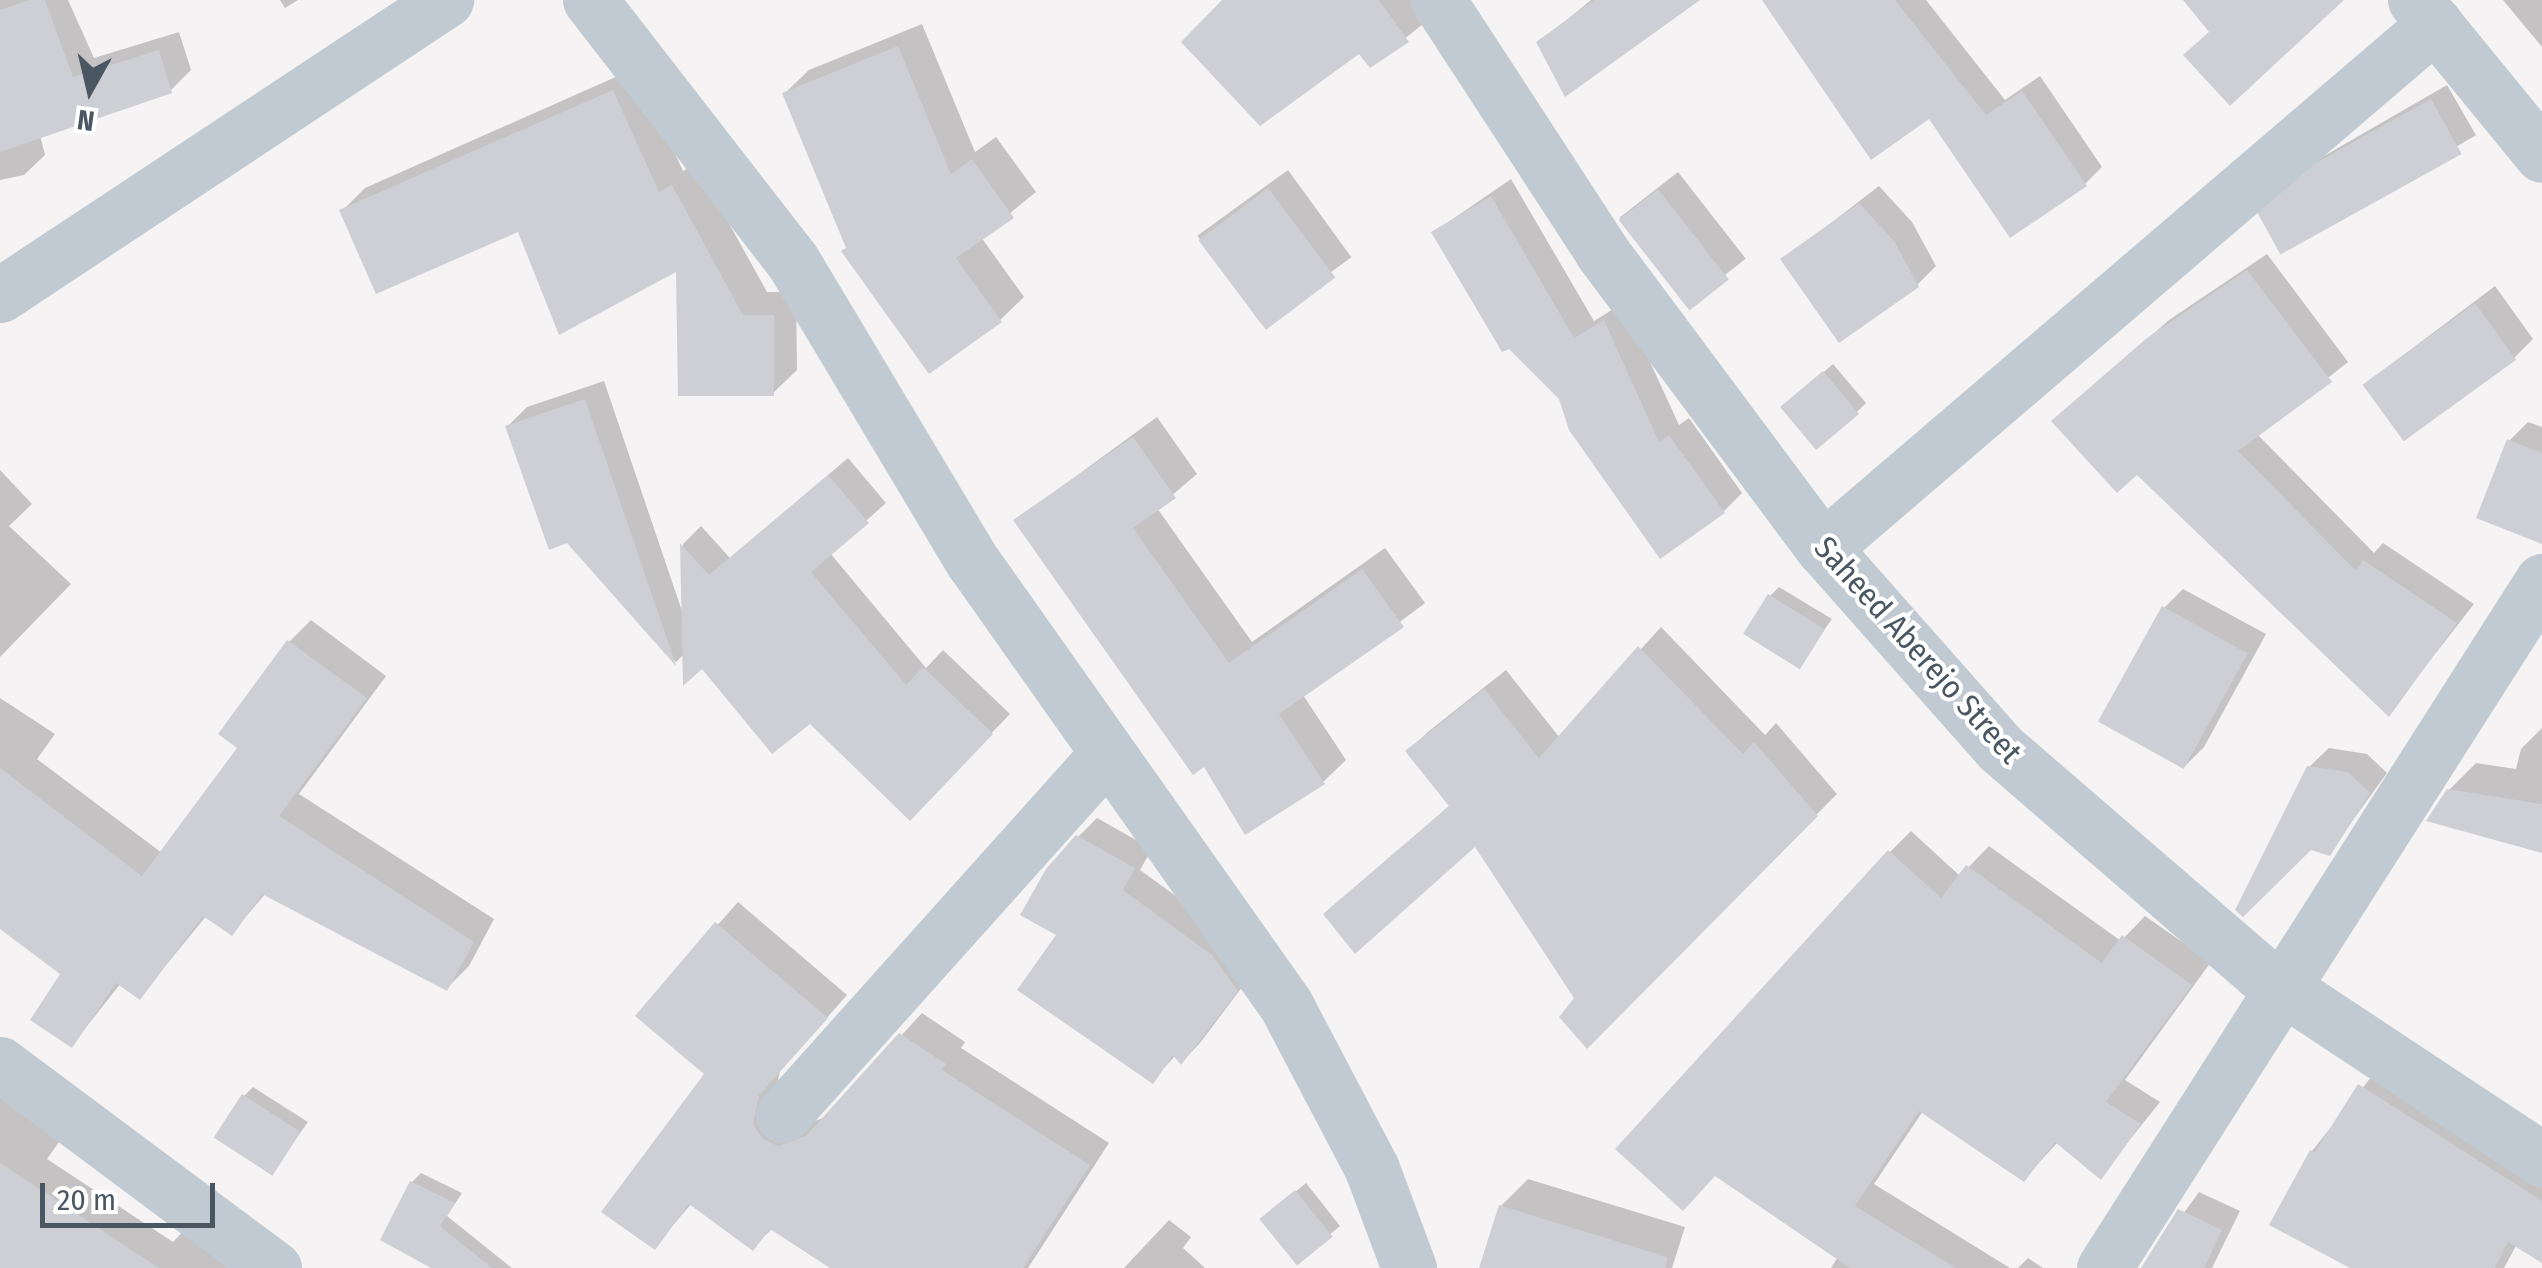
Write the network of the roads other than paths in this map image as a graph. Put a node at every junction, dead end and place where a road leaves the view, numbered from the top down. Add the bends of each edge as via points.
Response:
1 (446, 0) edge
2 (590, 0) edge
3 (1438, 0) edge
4 (2425, 12) edge
5 (2542, 155) edge
6 (0, 295) edge
7 (1823, 548) junction
8 (2542, 581) edge
9 (1106, 754) junction
10 (2280, 985) junction
11 (0, 1064) edge
12 (783, 1115) dead end
13 (2542, 1159) edge
14 (266, 1266) edge
15 (1409, 1268) edge
16 (2104, 1268) edge

1 - 6 street
2 - 9 street via 792,260 973,562
3 - 7 street, Saheed Aberejo Street via 1602,252
4 - 5 street
4 - 7 street
7 - 10 street, Saheed Aberejo Street via 2001,749
8 - 10 street
9 - 12 street
9 - 15 street via 1286,1005 1372,1170
10 - 13 street, Saheed Aberejo Street
10 - 16 street
11 - 14 street

